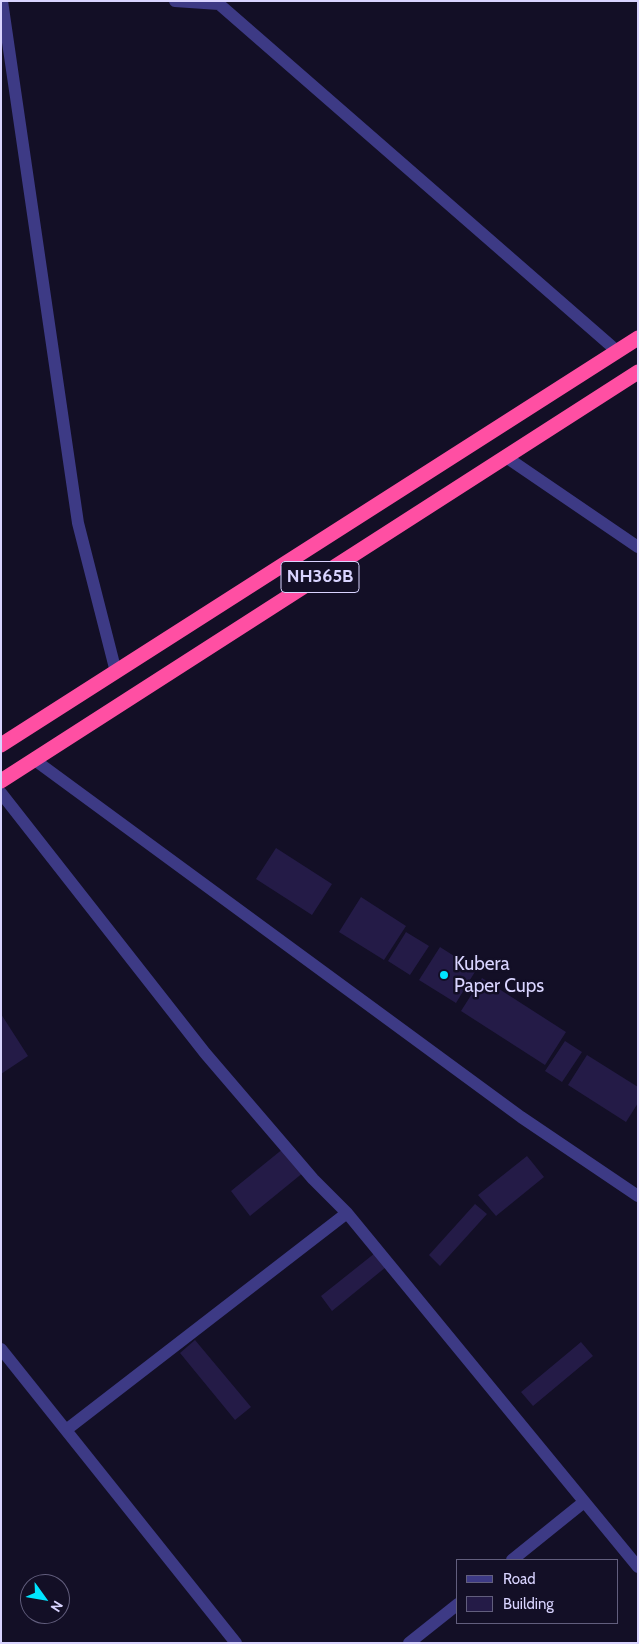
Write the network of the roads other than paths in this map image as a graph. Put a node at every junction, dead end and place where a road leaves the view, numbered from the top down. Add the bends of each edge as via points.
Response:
1 (2, 1) edge
2 (175, 1) edge
3 (638, 338) edge
4 (617, 351) junction
5 (638, 372) edge
6 (506, 457) junction
7 (638, 547) edge
8 (116, 672) junction
9 (1, 745) edge
10 (36, 761) junction
11 (1, 781) edge
12 (1, 794) edge
13 (638, 1196) edge
14 (347, 1213) junction
15 (1, 1349) edge
16 (66, 1430) junction
17 (584, 1502) junction
18 (513, 1559) edge
19 (638, 1567) edge
20 (456, 1606) edge
21 (236, 1643) edge
22 (410, 1643) edge

1 - 8 street via 78,523
2 - 4 street via 219,4
3 - 4 highway, NH365B
4 - 8 highway, NH365B
5 - 6 highway, NH365B
6 - 7 street
6 - 10 highway, NH365B
8 - 9 highway, NH365B
10 - 11 highway, NH365B
10 - 13 street via 521,1117
12 - 14 street via 206,1053 312,1179
14 - 16 street
14 - 17 street
15 - 16 street
16 - 21 street
17 - 18 street
17 - 19 street
20 - 22 street

